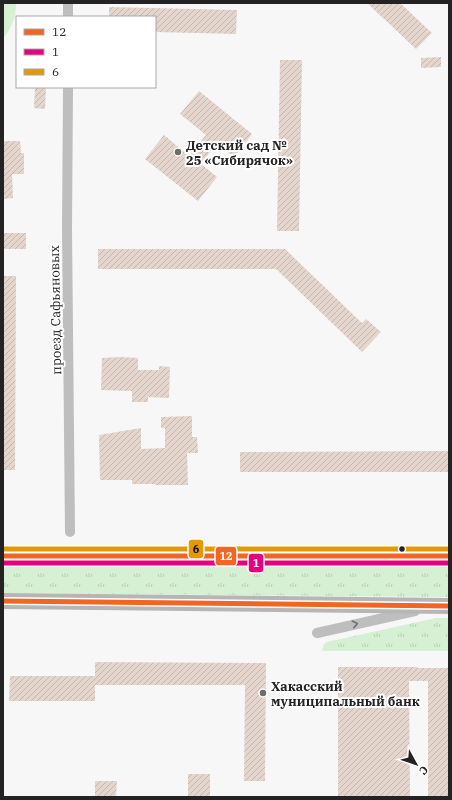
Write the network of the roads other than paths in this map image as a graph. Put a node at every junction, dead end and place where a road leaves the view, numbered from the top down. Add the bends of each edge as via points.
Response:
1 (68, 3) edge
2 (68, 16) edge
3 (68, 88) edge
4 (70, 532) dead end
5 (3, 556) edge
6 (449, 556) edge
7 (3, 601) edge
8 (444, 605) edge
9 (317, 633) dead end

1 - 2 street
3 - 4 street, проезд Сафьяновых
5 - 6 main road
7 - 8 main road
9 -> 8 street

